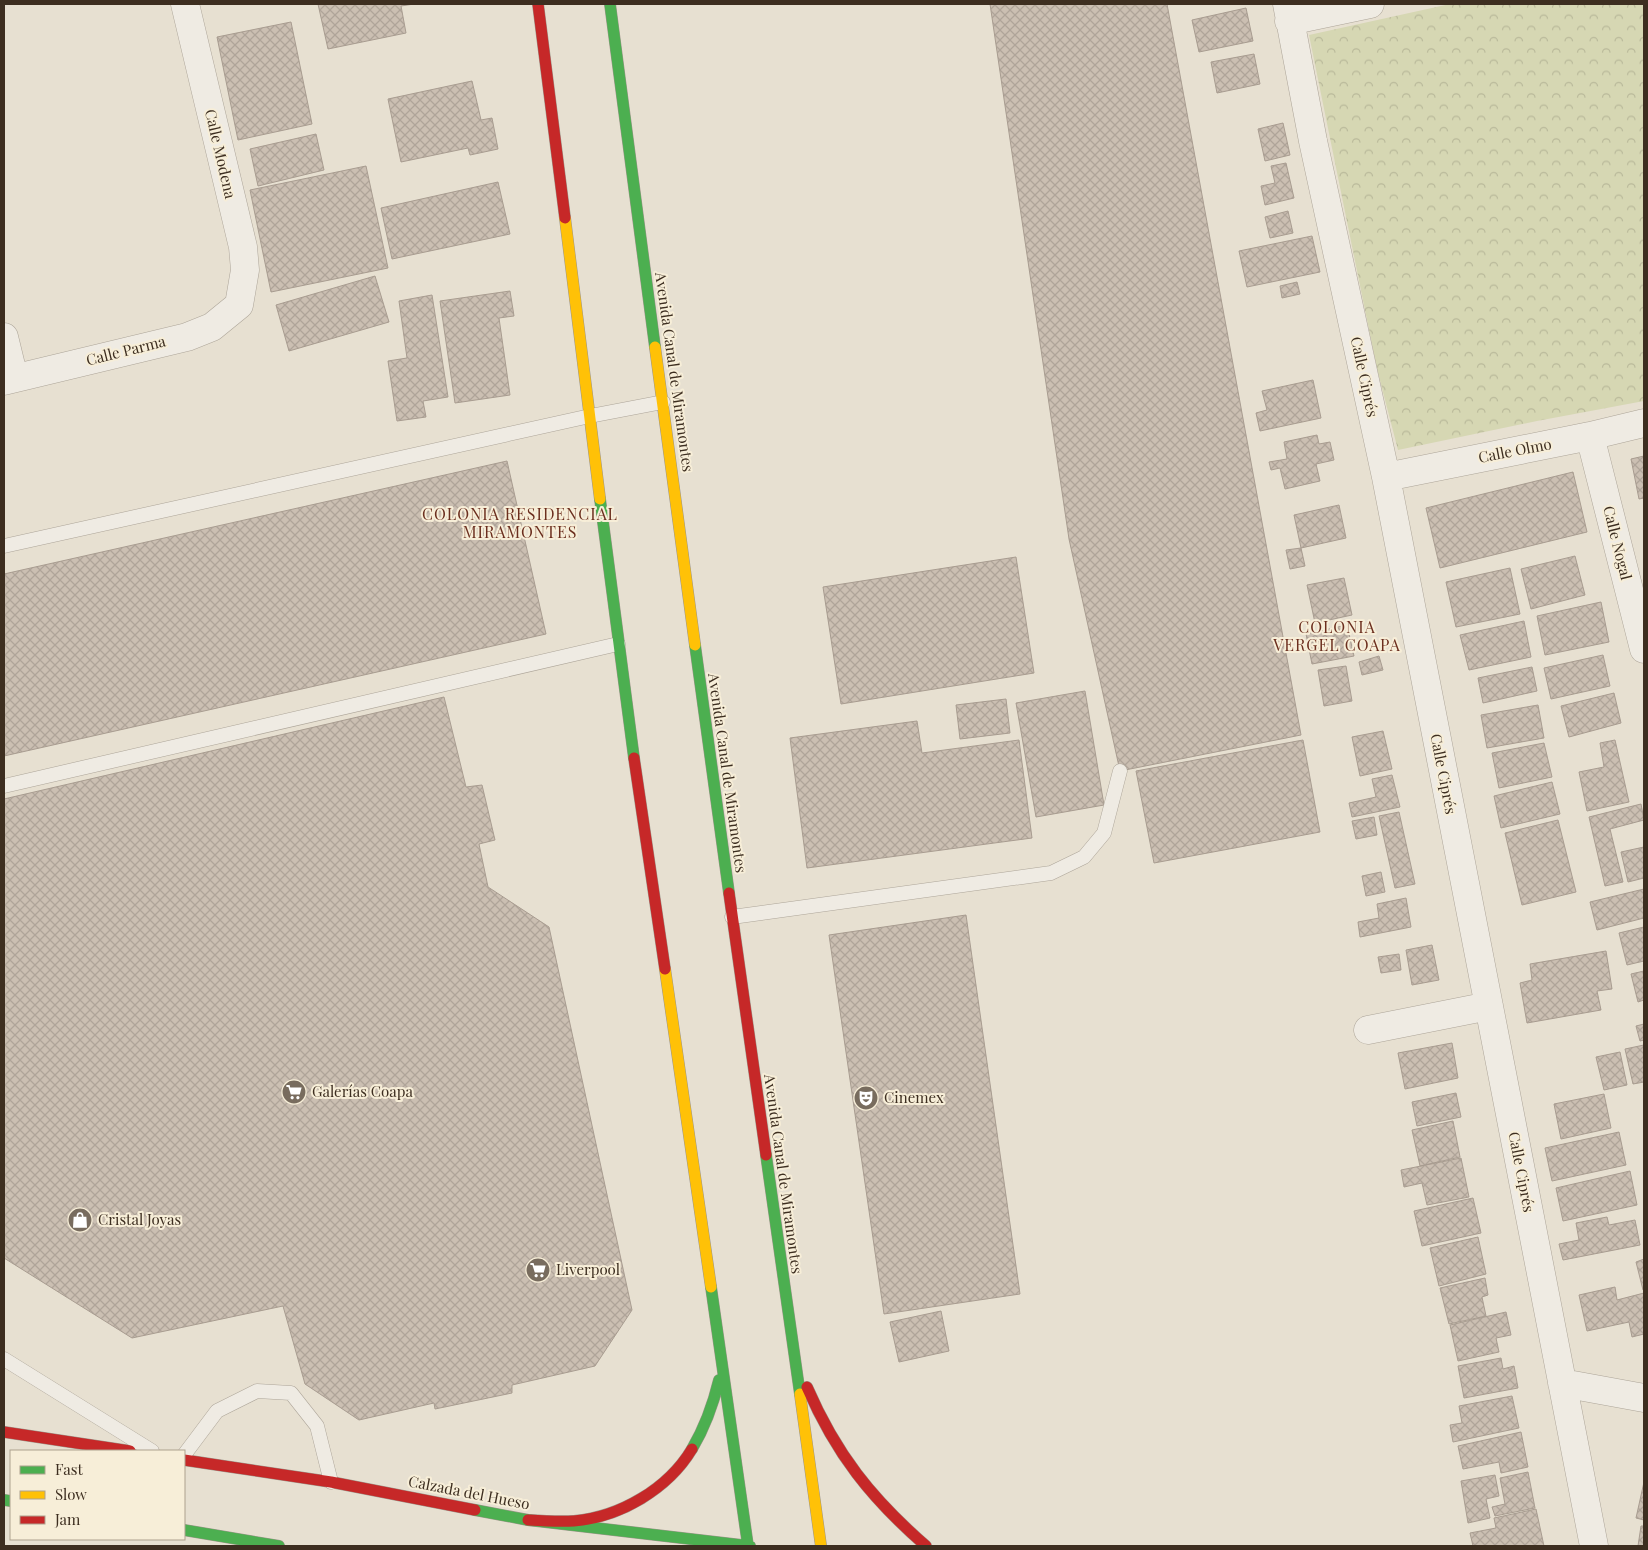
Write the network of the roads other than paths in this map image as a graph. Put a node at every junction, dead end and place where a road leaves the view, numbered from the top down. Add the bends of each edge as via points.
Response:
1 (185, 4) edge
2 (538, 4) edge
3 (610, 4) edge
4 (1370, 4) edge
5 (1288, 12) edge
6 (239, 305) joint
7 (4, 337) edge
8 (9, 379) edge
9 (663, 402) junction
10 (590, 416) junction
11 (1644, 423) edge
12 (1590, 436) junction
13 (1386, 477) junction
14 (4, 546) edge
15 (618, 644) junction
16 (1644, 649) edge
17 (1120, 770) dead end
18 (4, 786) edge
19 (732, 917) junction
20 (1489, 1006) junction
21 (1368, 1030) dead end
22 (788, 1313) junction
23 (721, 1356) junction
24 (4, 1359) edge
25 (1562, 1383) junction
26 (1644, 1398) edge
27 (4, 1432) edge
28 (123, 1450) edge
29 (150, 1450) edge
30 (185, 1454) edge
31 (185, 1460) edge
32 (331, 1482) junction
33 (528, 1520) junction
34 (185, 1530) edge
35 (279, 1546) edge
36 (749, 1546) edge
37 (821, 1546) edge
38 (926, 1546) edge
39 (1594, 1546) edge

1 - 6 street, Calle Modena via 242,247 245,270
2 - 10 main road
3 - 9 main road, Avenida Canal de Miramontes
4 - 5 street
5 - 13 street, Calle Ciprés
6 - 8 street, Calle Parma via 212,327 187,336
7 - 8 street
9 - 10 lane
9 - 19 main road, Avenida Canal de Miramontes
10 - 14 lane
10 - 15 main road
11 - 12 street, Calle Olmo
12 - 13 street, Calle Olmo
12 - 16 street, Calle Nogal
13 - 20 street, Calle Ciprés
15 - 18 lane
15 - 23 main road
17 - 19 lane via 1104,833 1084,857 1051,873
19 - 22 main road, Avenida Canal de Miramontes
20 - 21 street
20 - 25 street, Calle Ciprés
22 - 37 main road, Avenida Canal de Miramontes
22 - 38 main road via 796,1352 824,1425 873,1497
23 - 33 main road via 715,1400 706,1426 693,1450 655,1489 608,1514 582,1520
23 - 36 main road
24 - 29 lane
25 - 26 street
25 - 39 street, Calle Ciprés
27 - 28 main road
30 - 32 lane via 217,1411 257,1391 290,1393 317,1426
31 - 32 main road, Calzada del Hueso
32 - 33 main road, Calzada del Hueso
33 - 36 main road, Calzada del Hueso
34 - 35 main road

